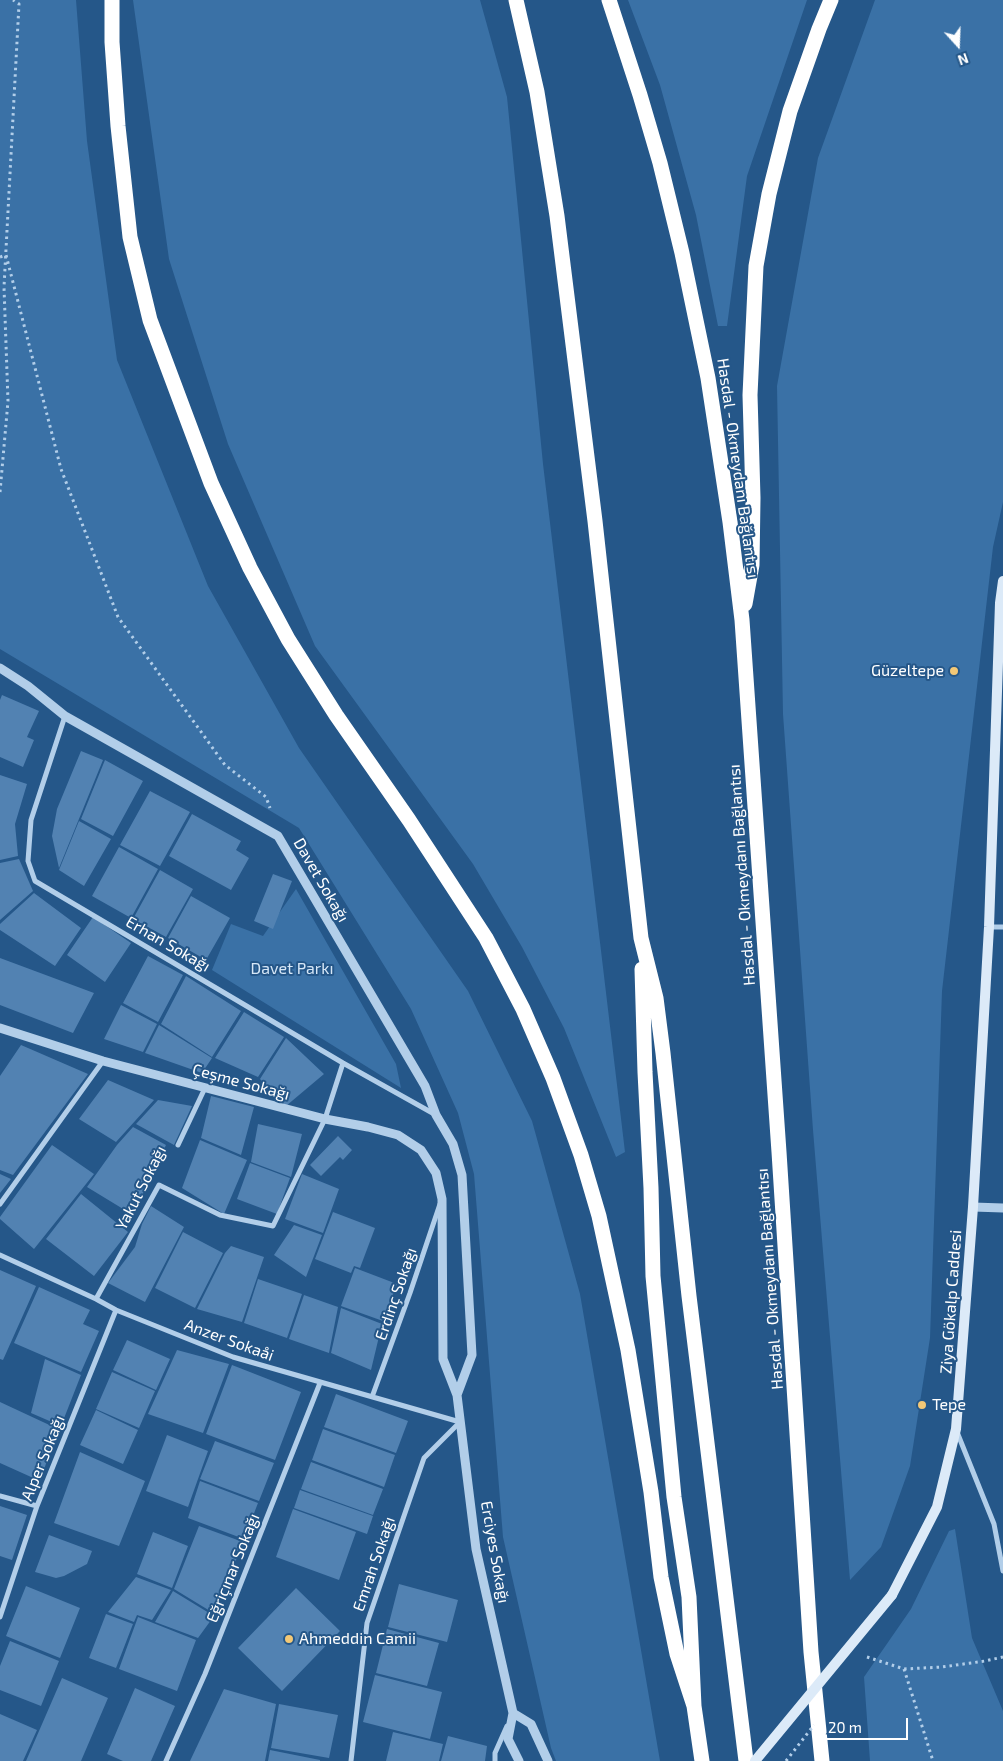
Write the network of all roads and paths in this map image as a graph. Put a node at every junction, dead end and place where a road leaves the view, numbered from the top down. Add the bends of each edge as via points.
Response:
1 (14, 0) edge
2 (112, 0) edge
3 (516, 0) edge
4 (609, 0) edge
5 (831, 0) edge
6 (6, 255) junction
7 (0, 257) edge
8 (0, 492) edge
9 (1003, 581) edge
10 (742, 620) junction
11 (0, 668) edge
12 (65, 716) junction
13 (278, 836) junction
14 (989, 927) junction
15 (1003, 927) edge
16 (641, 938) junction
17 (0, 1028) edge
18 (104, 1061) junction
19 (342, 1063) junction
20 (205, 1088) junction
21 (436, 1116) junction
22 (325, 1119) junction
23 (454, 1144) joint
24 (178, 1145) dead end
25 (442, 1198) junction
26 (0, 1204) edge
27 (973, 1206) junction
28 (1003, 1208) edge
29 (0, 1255) edge
30 (96, 1299) junction
31 (116, 1310) junction
32 (320, 1382) junction
33 (457, 1395) junction
34 (372, 1397) junction
35 (460, 1422) junction
36 (956, 1429) junction
37 (0, 1496) edge
38 (37, 1506) junction
39 (1003, 1571) edge
40 (0, 1617) edge
41 (867, 1657) dead end
42 (1003, 1657) edge
43 (904, 1669) junction
44 (694, 1706) junction
45 (513, 1714) junction
46 (166, 1761) edge
47 (351, 1761) edge
48 (495, 1761) edge
49 (519, 1761) edge
50 (548, 1761) edge
51 (702, 1761) edge
52 (746, 1761) edge
53 (755, 1761) edge
54 (822, 1761) edge
55 (933, 1761) edge

1 - 6 path via 19,4
2 - 44 highway via 118,126 130,236 150,320 211,483 250,568 288,639 486,938 523,1009 581,1155 599,1216 628,1350 661,1576 677,1654
3 - 16 highway via 538,92 557,216 594,511
4 - 10 highway, Hasdal - Okmeydanı Bağlantısı via 660,163 697,320 730,522
5 - 10 highway via 790,111 769,194 756,266 750,395 752,564
6 - 7 path
6 - 8 path via 8,401
6 - 13 path via 61,469 118,617 225,765 266,797
9 - 14 main road, Ziya Gökalp Caddesi
10 - 54 highway, Hasdal - Okmeydanı Bağlantısı via 811,1652
11 - 12 street, Davet Sokağı
12 - 13 street, Davet Sokağı
12 - 19 street, Erhan Sokağı via 31,820 28,861 35,881
13 - 21 street, Davet Sokağı via 426,1086
14 - 15 street
14 - 27 main road, Ziya Gökalp Caddesi
16 - 44 highway via 653,1276 674,1497 689,1597
16 - 52 highway via 656,998 664,1053 689,1296
17 - 18 street, Çeşme Sokağı
18 - 20 street, Çeşme Sokağı
18 - 26 street
19 - 21 street, Erhan Sokağı
19 - 22 street
20 - 22 street, Çeşme Sokağı
20 - 24 street, Yakut Sokağı
21 - 23 street, Davet Sokağı
22 - 25 street, Çeşme Sokağı via 398,1135 421,1150 436,1173
22 - 30 street, Yakut Sokağı via 273,1226 220,1216 159,1184
23 - 33 street, Erciyes Sokağı via 462,1175 472,1355
25 - 33 street, Erciyes Sokağı via 443,1359
25 - 34 street, Erdinç Sokağı
27 - 28 street
27 - 36 main road, Ziya Gökalp Caddesi
29 - 30 street, Anzer Sokaåi
30 - 31 street, Anzer Sokaåi
31 - 32 street, Anzer Sokaåi via 233,1357
31 - 38 street, Alper Sokağı
32 - 34 street, Anzer Sokaåi
32 - 46 street, Eğriçınar Sokağı via 205,1674
33 - 35 street, Erciyes Sokağı
34 - 35 street, Anzer Sokaåi
35 - 45 street, Erciyes Sokağı via 476,1550
35 - 47 street, Emrah Sokağı via 424,1458 367,1623
36 - 39 street, Ziya Gökalp Caddesi via 994,1524
36 - 53 main road, bridge via 937,1507 892,1595
37 - 38 street
38 - 40 street, Alper Sokağı
41 - 43 path
42 - 43 path via 942,1667
43 - 55 path
44 - 51 highway
45 - 48 street via 495,1753
45 - 49 street, Erciyes Sokağı via 508,1739
45 - 50 street via 531,1724

